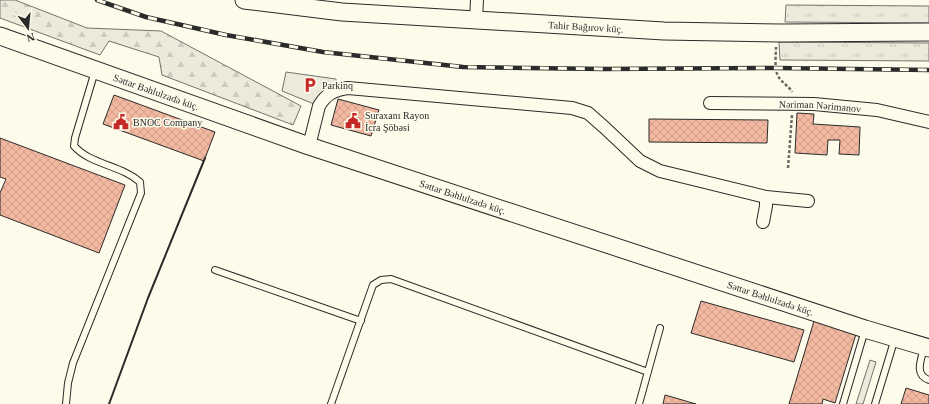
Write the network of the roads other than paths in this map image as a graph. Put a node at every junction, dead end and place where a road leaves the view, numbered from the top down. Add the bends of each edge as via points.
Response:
1 (244, 0) edge
2 (477, 0) edge
3 (343, 6) edge
4 (476, 20) junction
5 (929, 32) edge
6 (0, 36) edge
7 (96, 69) junction
8 (710, 103) dead end
9 (929, 122) edge
10 (309, 146) junction
11 (766, 197) junction
12 (808, 201) dead end
13 (763, 222) dead end
14 (215, 270) dead end
15 (361, 321) junction
16 (660, 328) dead end
17 (865, 329) junction
18 (895, 338) junction
19 (927, 348) edge
20 (648, 372) junction
21 (929, 380) edge
22 (66, 404) edge
23 (332, 404) edge
24 (639, 404) edge
25 (843, 404) edge
26 (875, 404) edge

1 - 3 main road, Tahir Bağırov küç.
2 - 4 street
3 - 4 main road, Tahir Bağırov küç.
4 - 5 main road, Tahir Bağırov küç. via 664,31
6 - 7 main road, Səttar Bəhlulzadə küç.
7 - 10 main road, Səttar Bəhlulzadə küç.
7 - 22 lane via 74,138 74,146 82,154 133,176 140,182 142,193 73,362
8 - 9 street, Nəriman Nərimanov via 846,107 876,110
10 - 11 street via 322,101 336,90 348,88 572,108 588,113 640,161 660,171
10 - 17 main road, Səttar Bəhlulzadə küç.
11 - 12 street
11 - 13 street
14 - 15 lane
15 - 20 lane via 373,285 381,280 391,279
15 - 23 lane
16 - 20 lane
17 - 18 main road, Səttar Bəhlulzadə küç.
17 - 25 lane
18 - 19 main road, Səttar Bəhlulzadə küç.
18 - 26 lane
19 - 21 lane via 919,370 921,375
20 - 24 lane

